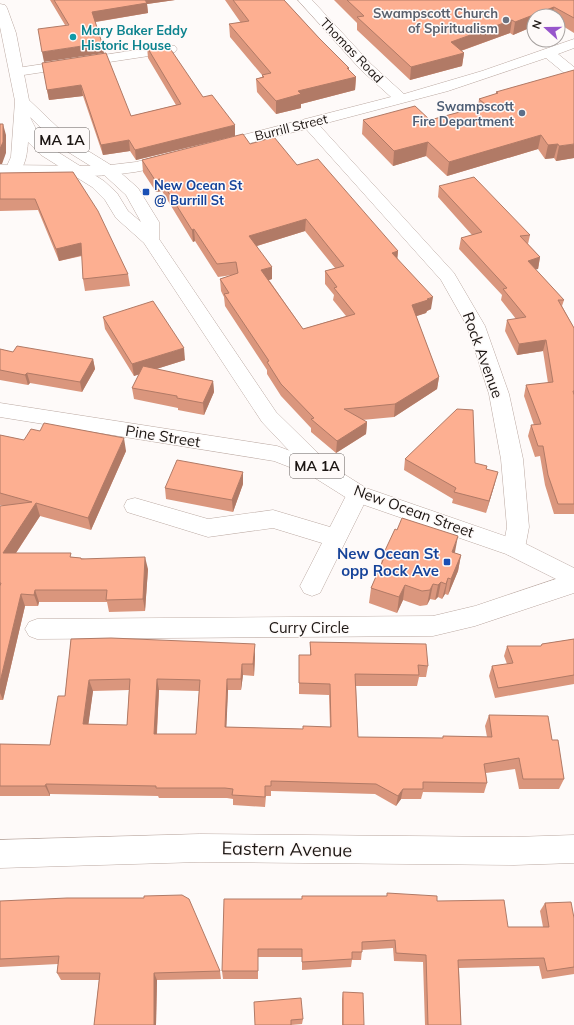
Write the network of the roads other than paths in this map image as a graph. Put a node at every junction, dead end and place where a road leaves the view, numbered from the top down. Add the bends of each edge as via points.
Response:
1 (305, 0) edge
2 (0, 8) edge
3 (574, 43) edge
4 (170, 49) edge
5 (548, 53) junction
6 (17, 72) junction
7 (574, 74) edge
8 (401, 98) junction
9 (21, 108) junction
10 (309, 123) junction
11 (204, 149) edge
12 (182, 155) edge
13 (7, 170) edge
14 (108, 170) junction
15 (78, 171) junction
16 (150, 239) junction
17 (0, 410) edge
18 (323, 472) junction
19 (358, 494) junction
20 (135, 506) dead end
21 (336, 538) junction
22 (514, 548) junction
23 (574, 579) edge
24 (574, 583) edge
25 (312, 586) dead end
26 (37, 629) dead end
27 (574, 849) edge
28 (0, 854) edge

1 - 8 main road, Thomas Road via 366,67
2 - 6 main road, MA 1A via 9,33
3 - 5 main road, Burrill Street
4 - 6 main road
5 - 7 main road
5 - 8 main road, Burrill Street via 485,75
6 - 9 main road, MA 1A
8 - 10 main road, Burrill Street
9 - 13 main road via 19,157
9 - 14 main road, MA 1A via 66,144
9 - 15 main road, MA 1A via 33,138 47,152
10 - 11 main road, Burrill Street
10 - 22 main road, Rock Avenue via 448,277 476,326 499,394 512,459 518,527
12 - 14 main road
13 - 15 main road
14 - 15 main road
14 - 16 main road, New Ocean Street / MA 1A via 132,192 144,210 150,222
15 - 16 main road, New Ocean Street / MA 1A via 101,187 122,214
16 - 18 main road, New Ocean Street / MA 1A via 269,417
17 - 18 main road, Pine Street via 277,454
18 - 19 main road, New Ocean Street / MA 1A
19 - 21 main road
19 - 22 main road, New Ocean Street / MA 1A
20 - 21 main road via 208,528 273,519
21 - 25 main road
22 - 23 main road, New Ocean Street / MA 1A
24 - 26 main road, Curry Circle via 475,616 433,626
27 - 28 main road, Eastern Avenue via 514,852 200,848

